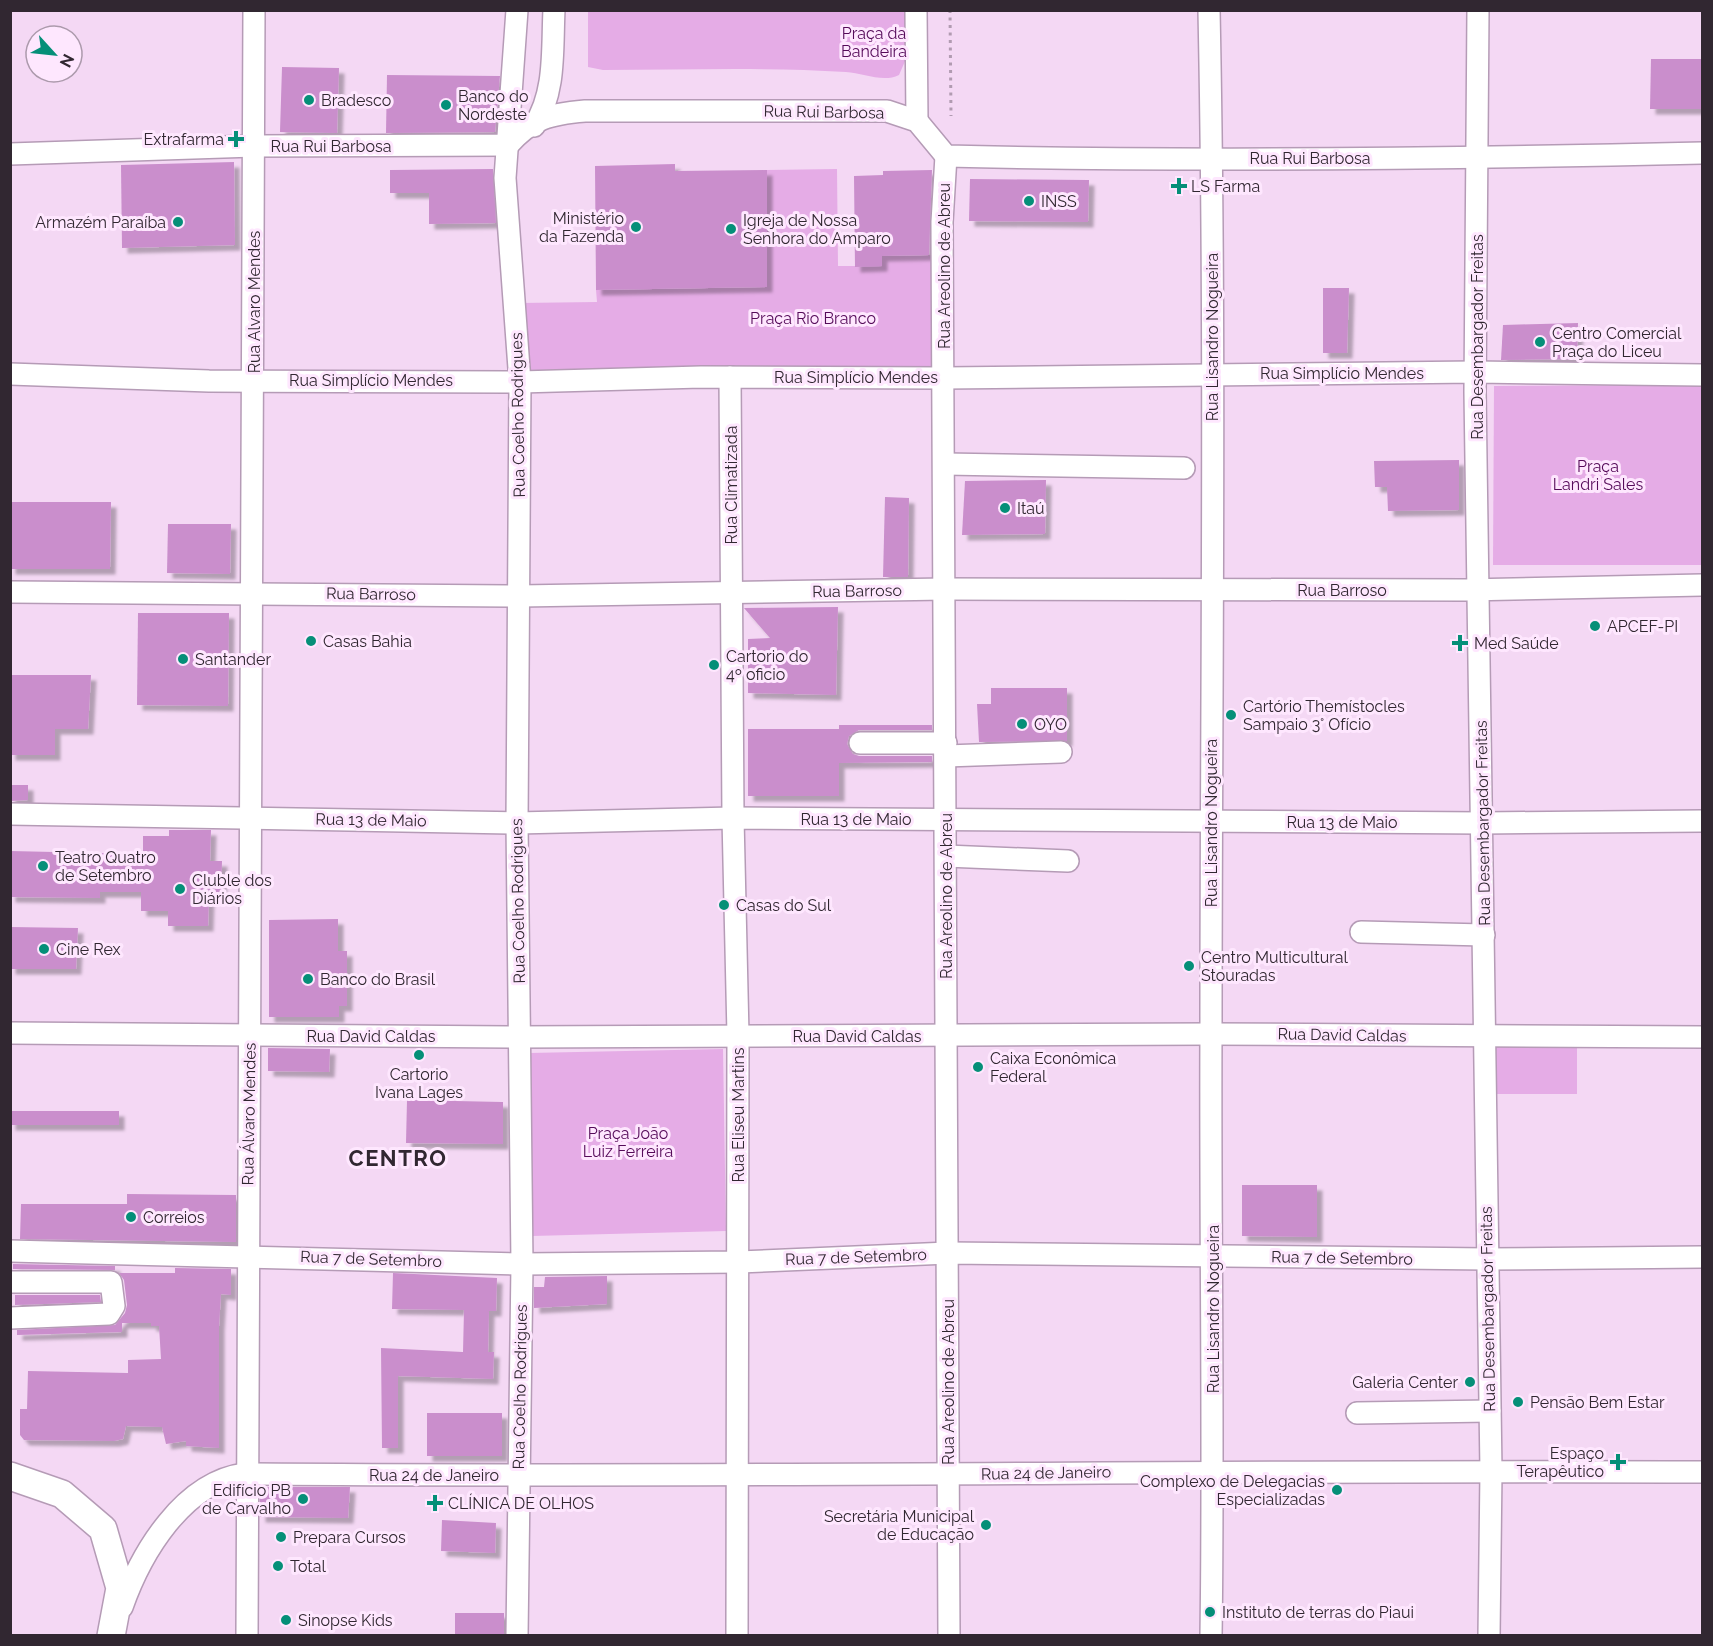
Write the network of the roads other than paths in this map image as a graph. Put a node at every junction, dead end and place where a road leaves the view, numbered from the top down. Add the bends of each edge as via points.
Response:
1 (254, 10) edge
2 (517, 10) edge
3 (554, 10) edge
4 (916, 10) edge
5 (1209, 10) edge
6 (1478, 10) edge
7 (538, 119) junction
8 (917, 122) junction
9 (508, 145) junction
10 (254, 146) junction
11 (1702, 153) edge
12 (10, 154) edge
13 (946, 156) junction
14 (1212, 158) junction
15 (1479, 158) junction
16 (506, 167) junction
17 (1476, 372) junction
18 (10, 374) edge
19 (1213, 374) junction
20 (1702, 375) edge
21 (730, 377) junction
22 (944, 378) junction
23 (254, 380) junction
24 (520, 382) junction
25 (945, 464) junction
26 (1184, 468) dead end
27 (1702, 585) edge
28 (945, 589) junction
29 (1480, 589) junction
30 (1210, 591) junction
31 (10, 592) edge
32 (250, 593) junction
33 (731, 594) junction
34 (520, 596) junction
35 (860, 743) dead end
36 (946, 749) junction
37 (1061, 752) dead end
38 (10, 814) edge
39 (251, 817) junction
40 (733, 818) junction
41 (947, 819) junction
42 (1702, 820) edge
43 (1212, 822) junction
44 (517, 823) junction
45 (1483, 823) junction
46 (946, 856) junction
47 (1068, 861) dead end
48 (1361, 932) dead end
49 (1484, 935) junction
50 (10, 1033) edge
51 (1210, 1034) junction
52 (250, 1035) junction
53 (738, 1035) junction
54 (521, 1037) junction
55 (945, 1037) junction
56 (1484, 1037) junction
57 (1702, 1037) edge
58 (10, 1251) edge
59 (948, 1252) junction
60 (248, 1256) junction
61 (1212, 1256) junction
62 (1702, 1257) edge
63 (1487, 1259) junction
64 (739, 1262) junction
65 (522, 1264) junction
66 (10, 1282) edge
67 (10, 1318) edge
68 (1490, 1411) junction
69 (1357, 1413) dead end
70 (1214, 1471) junction
71 (1491, 1471) junction
72 (1702, 1472) edge
73 (245, 1474) junction
74 (949, 1474) junction
75 (12, 1475) edge
76 (518, 1475) junction
77 (737, 1477) junction
78 (113, 1633) edge
79 (247, 1635) edge
80 (517, 1635) edge
81 (738, 1635) edge
82 (949, 1635) edge
83 (1211, 1635) edge
84 (1489, 1635) edge

1 - 10 street, Rua Alvaro Mendes
2 - 9 street, Rua Coelho Rodrigues
3 - 7 street via 550,84
4 - 8 street
5 - 14 street, Rua Lisandro Nogueira
6 - 15 street, Rua Desembargador Freitas
7 - 8 street, Rua Rui Barbosa via 585,111 887,111
7 - 9 street, Rua Rui Barbosa
7 - 16 street
8 - 13 street, Rua Rui Barbosa
9 - 10 street, Rua Rui Barbosa
9 - 16 street, Rua Coelho Rodrigues
10 - 12 street, Rua Rui Barbosa
10 - 23 street, Rua Alvaro Mendes
11 - 15 street, Rua Rui Barbosa
13 - 14 street, Rua Rui Barbosa
13 - 22 street, Rua Areolino de Abreu via 942,222
14 - 15 street, Rua Rui Barbosa
14 - 19 street, Rua Lisandro Nogueira
15 - 17 street, Rua Desembargador Freitas
16 - 24 street, Rua Coelho Rodrigues
17 - 19 street, Rua Simplício Mendes
17 - 20 street, Rua Simplício Mendes
17 - 29 street, Rua Desembargador Freitas
18 - 23 street, Rua Simplício Mendes
19 - 22 street, Rua Simplício Mendes
19 - 30 street, Rua Lisandro Nogueira
21 - 22 street, Rua Simplício Mendes
21 - 24 street, Rua Simplício Mendes
21 - 33 street, Rua Climatizada
22 - 25 street, Rua Areolino de Abreu
23 - 24 street, Rua Simplício Mendes
23 - 32 street, Rua Alvaro Mendes
24 - 34 street, Rua Coelho Rodrigues
25 - 26 street
25 - 28 street, Rua Areolino de Abreu
27 - 29 street, Rua Barroso
28 - 30 street, Rua Barroso
28 - 33 street, Rua Barroso
28 - 36 street, Rua Areolino de Abreu
29 - 30 street, Rua Barroso
29 - 45 street, Rua Desembargador Freitas
30 - 43 street, Rua Lisandro Nogueira
31 - 32 street, Rua Barroso
32 - 34 street, Rua Barroso
32 - 39 street, Rua Álvaro Mendes
33 - 34 street, Rua Barroso
33 - 40 street, Rua Eliseu Martins
34 - 44 street, Rua Coelho Rodrigues
35 - 36 street
36 - 37 street
36 - 41 street, Rua Areolino de Abreu
38 - 39 street, Rua 13 de Maio
39 - 44 street, Rua 13 de Maio
39 - 52 street, Rua Álvaro Mendes
40 - 41 street, Rua 13 de Maio
40 - 44 street, Rua 13 de Maio
40 - 53 street, Rua Eliseu Martins
41 - 43 street, Rua 13 de Maio
41 - 46 street, Rua Areolino de Abreu
42 - 45 street, Rua 13 de Maio
43 - 45 street, Rua 13 de Maio
43 - 51 street, Rua Lisandro Nogueira
44 - 54 street, Rua Coelho Rodrigues
45 - 49 street, Rua Desembargador Freitas
46 - 47 street
46 - 55 street, Rua Areolino de Abreu
48 - 49 street
49 - 56 street, Rua Desembargador Freitas
50 - 52 street, Rua David Caldas
51 - 55 street, Rua David Caldas
51 - 56 street, Rua David Caldas
51 - 61 street, Rua Lisandro Nogueira
52 - 54 street, Rua David Caldas
52 - 60 street, Rua Álvaro Mendes
53 - 54 street, Rua David Caldas
53 - 55 street, Rua David Caldas
53 - 64 street, Rua Eliseu Martins
54 - 65 street, Rua Coelho Rodrigues
55 - 59 street, Rua Areolino de Abreu
56 - 57 street, Rua David Caldas
56 - 63 street, Rua Desembargador Freitas
58 - 60 street, Rua 7 de Setembro
59 - 61 street, Rua 7 de Setembro
59 - 64 street, Rua 7 de Setembro
59 - 74 street, Rua Areolino de Abreu
60 - 65 street, Rua 7 de Setembro
60 - 73 street, Rua Álvaro Mendes
61 - 63 street, Rua 7 de Setembro
61 - 70 street, Rua Lisandro Nogueira
62 - 63 street, Rua 7 de Setembro
63 - 68 street, Rua Desembargador Freitas
64 - 65 street, Rua 7 de Setembro
64 - 77 street, Rua Eliseu Martins
65 - 76 street, Rua Coelho Rodrigues
66 - 67 street via 111,1282 114,1306 110,1314
68 - 69 street
68 - 71 street, Rua Desembargador Freitas
70 - 71 street, Rua 24 de Janeiro
70 - 74 street, Rua 24 de Janeiro
70 - 83 street, Rua Lisandro Nogueira
71 - 72 street, Rua 24 de Janeiro
71 - 84 street, Rua Desembargador Freitas
73 - 76 street, Rua 24 de Janeiro
73 - 78 street, Rua 24 de Janeiro via 231,1476 173,1515 152,1541
73 - 79 street, Rua Álvaro Mendes
74 - 77 street, Rua 24 de Janeiro
74 - 82 street, Rua Areolino de Abreu
75 - 78 main road via 62,1494 103,1529 120,1588
76 - 77 street, Rua 24 de Janeiro
76 - 80 street, Rua Coelho Rodrigues
77 - 81 street, Rua Eliseu Martins

